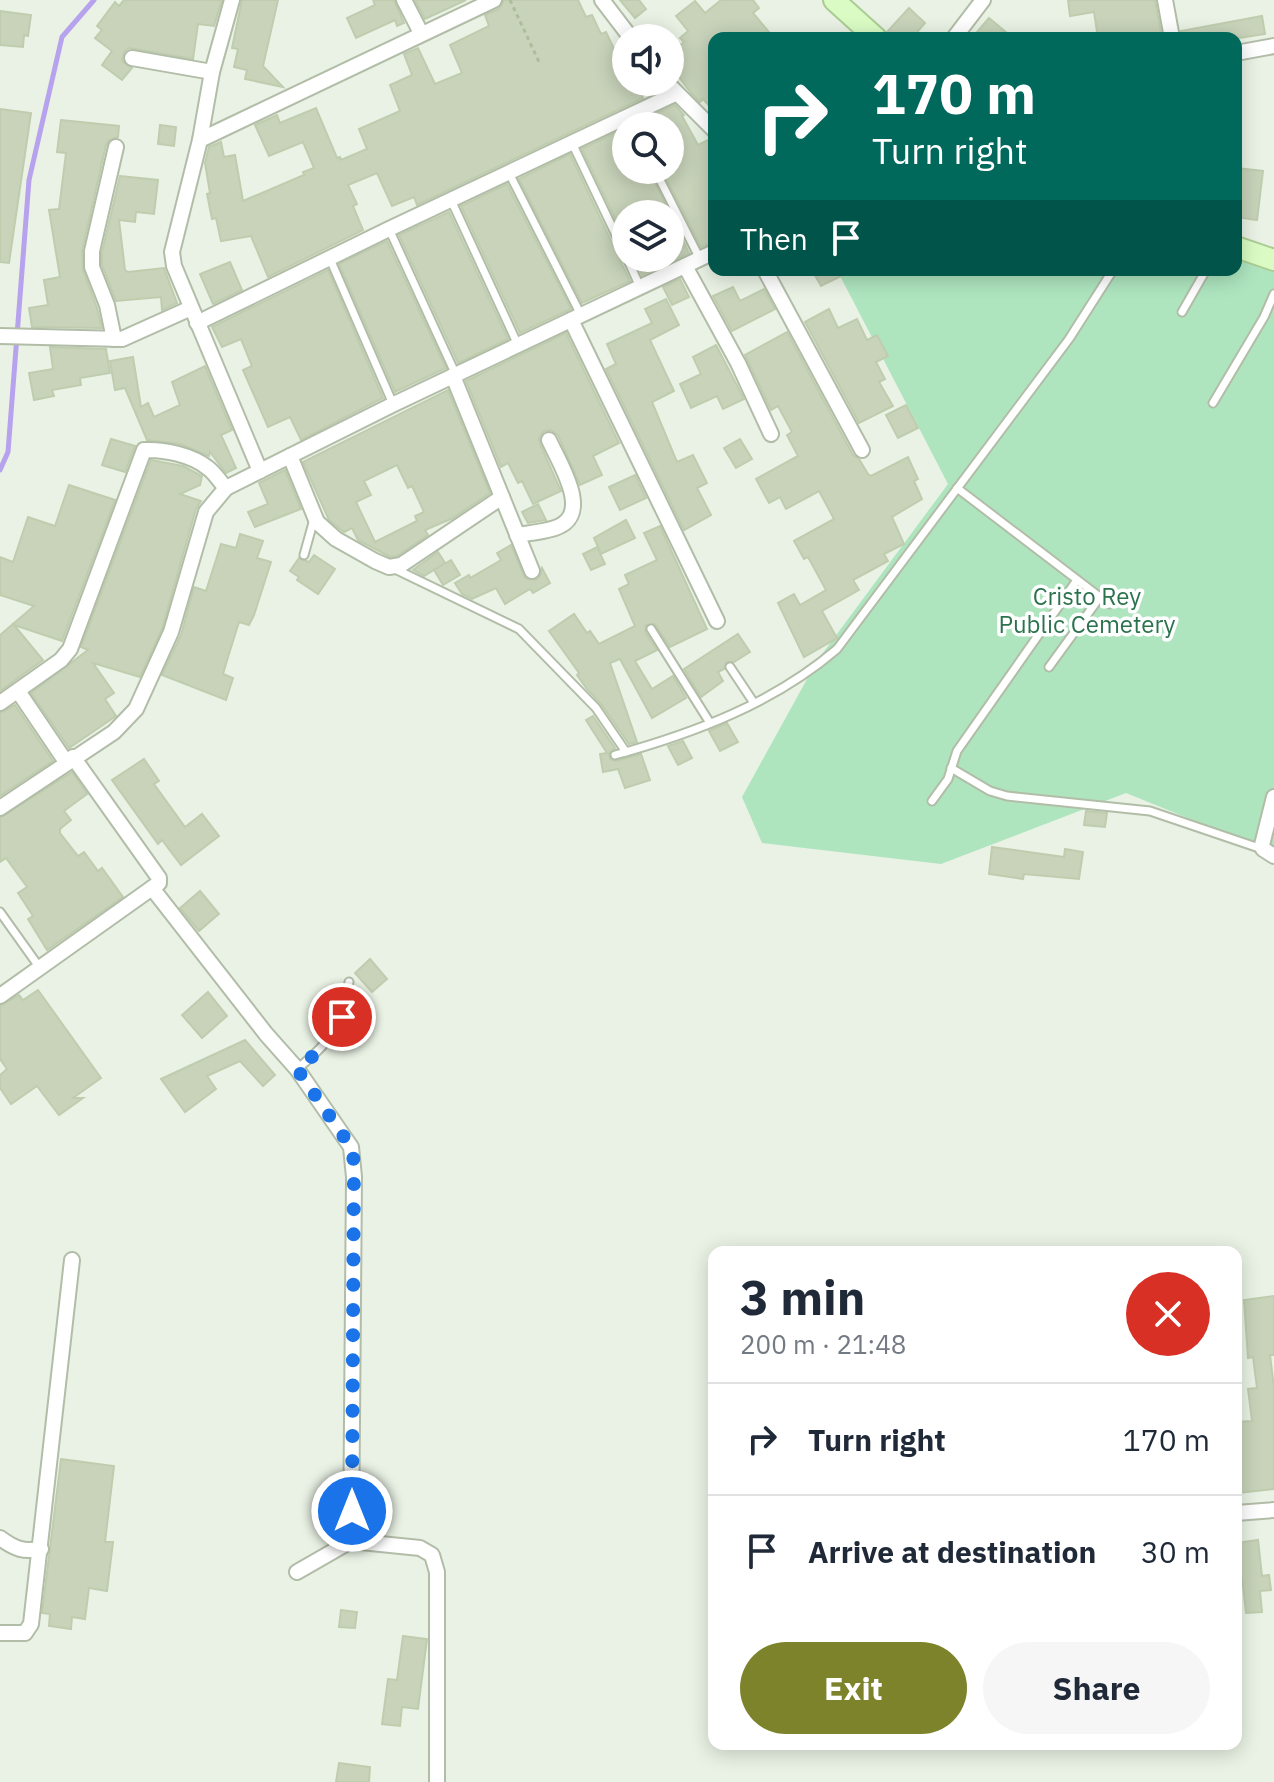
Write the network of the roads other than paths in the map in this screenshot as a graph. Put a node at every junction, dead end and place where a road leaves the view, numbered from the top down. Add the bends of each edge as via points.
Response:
1 (232, 0) edge
2 (404, 0) edge
3 (494, 0) edge
4 (602, 0) edge
5 (834, 0) edge
6 (983, 0) edge
7 (1165, 0) edge
8 (620, 24) edge
9 (869, 32) edge
10 (959, 32) edge
11 (1171, 32) edge
12 (421, 33) junction
13 (1274, 46) edge
14 (1242, 52) edge
15 (132, 58) dead end
16 (212, 72) junction
17 (661, 96) edge
18 (678, 96) edge
19 (642, 112) edge
20 (708, 124) edge
21 (612, 128) edge
22 (200, 140) junction
23 (572, 143) junction
24 (116, 147) dead end
25 (509, 173) junction
26 (663, 184) edge
27 (451, 200) junction
28 (612, 227) edge
29 (389, 229) junction
30 (1242, 249) edge
31 (707, 256) edge
32 (330, 259) junction
33 (1274, 260) edge
34 (685, 266) junction
35 (633, 272) edge
36 (768, 276) edge
37 (1109, 276) edge
38 (1203, 276) edge
39 (640, 287) junction
40 (1274, 294) edge
41 (191, 308) junction
42 (1182, 312) dead end
43 (576, 318) junction
44 (197, 323) junction
45 (0, 336) edge
46 (114, 339) junction
47 (518, 345) junction
48 (455, 376) junction
49 (1213, 403) dead end
50 (394, 404) junction
51 (771, 434) dead end
52 (549, 440) dead end
53 (862, 450) dead end
54 (290, 456) junction
55 (260, 471) junction
56 (226, 488) junction
57 (957, 488) junction
58 (502, 497) junction
59 (314, 519) junction
60 (517, 535) junction
61 (304, 555) dead end
62 (389, 567) junction
63 (532, 571) dead end
64 (1077, 580) junction
65 (1100, 597) junction
66 (1109, 604) dead end
67 (717, 621) dead end
68 (651, 629) dead end
69 (730, 667) dead end
70 (1049, 667) dead end
71 (18, 691) junction
72 (0, 703) edge
73 (754, 703) junction
74 (710, 723) junction
75 (626, 752) junction
76 (615, 755) dead end
77 (69, 760) junction
78 (951, 768) junction
79 (1274, 797) edge
80 (932, 801) dead end
81 (0, 808) edge
82 (1269, 853) edge
83 (152, 888) junction
84 (0, 912) edge
85 (40, 968) junction
86 (349, 982) dead end
87 (0, 996) edge
88 (297, 1069) junction
89 (72, 1260) dead end
90 (1274, 1510) edge
91 (1242, 1513) edge
92 (0, 1538) edge
93 (351, 1541) junction
94 (41, 1549) junction
95 (297, 1572) dead end
96 (0, 1633) edge
97 (437, 1782) edge

1 - 16 street
2 - 12 street
3 - 12 street
4 - 8 street
5 - 9 street
6 - 10 street
7 - 11 street
12 - 22 street
13 - 14 street
15 - 16 street
16 - 22 street
17 - 19 street
18 - 20 street
21 - 23 street
22 - 41 street via 172,252
23 - 25 street
23 - 28 lane
24 - 46 street via 92,251
25 - 27 street
25 - 43 lane
26 - 31 lane
27 - 29 street
27 - 47 lane
29 - 32 street
29 - 48 lane
30 - 33 street
31 - 34 street
32 - 44 street
32 - 50 lane
34 - 39 street
34 - 51 street
35 - 39 lane
36 - 53 street
37 - 57 lane via 1069,339
38 - 42 lane
39 - 43 street
40 - 49 lane
41 - 44 street
41 - 46 street
43 - 47 street
43 - 67 street
44 - 55 street
45 - 46 street
47 - 48 street
48 - 50 street
48 - 58 street
50 - 54 street
52 - 60 street via 573,496 571,517 556,528
54 - 55 street
54 - 59 street
55 - 56 street
56 - 71 street via 208,467 191,459 144,450 70,649
56 - 77 street via 206,512 171,632 136,709 114,732
57 - 64 lane
57 - 73 lane via 837,649 808,674
58 - 60 street
58 - 62 street via 401,565
59 - 61 lane
59 - 62 street via 336,539
60 - 63 street
62 - 75 lane via 519,629 596,708
64 - 65 lane
64 - 78 lane via 957,751
65 - 66 lane
65 - 70 lane
68 - 74 lane
69 - 73 lane
71 - 72 street
71 - 77 street
73 - 74 lane
74 - 75 lane
75 - 76 lane
77 - 81 street
77 - 83 street via 159,878
78 - 80 lane
78 - 82 lane via 1007,796 1150,811
79 - 82 street via 1262,845
83 - 85 street
83 - 88 street
84 - 85 lane
85 - 87 street
86 - 88 lane via 342,1017 332,1035
88 - 93 street via 351,1147 354,1162
89 - 94 street
90 - 91 street
92 - 94 street via 15,1549
93 - 95 street
93 - 97 street via 420,1548 432,1555 437,1572
94 - 96 street via 31,1624 25,1633

